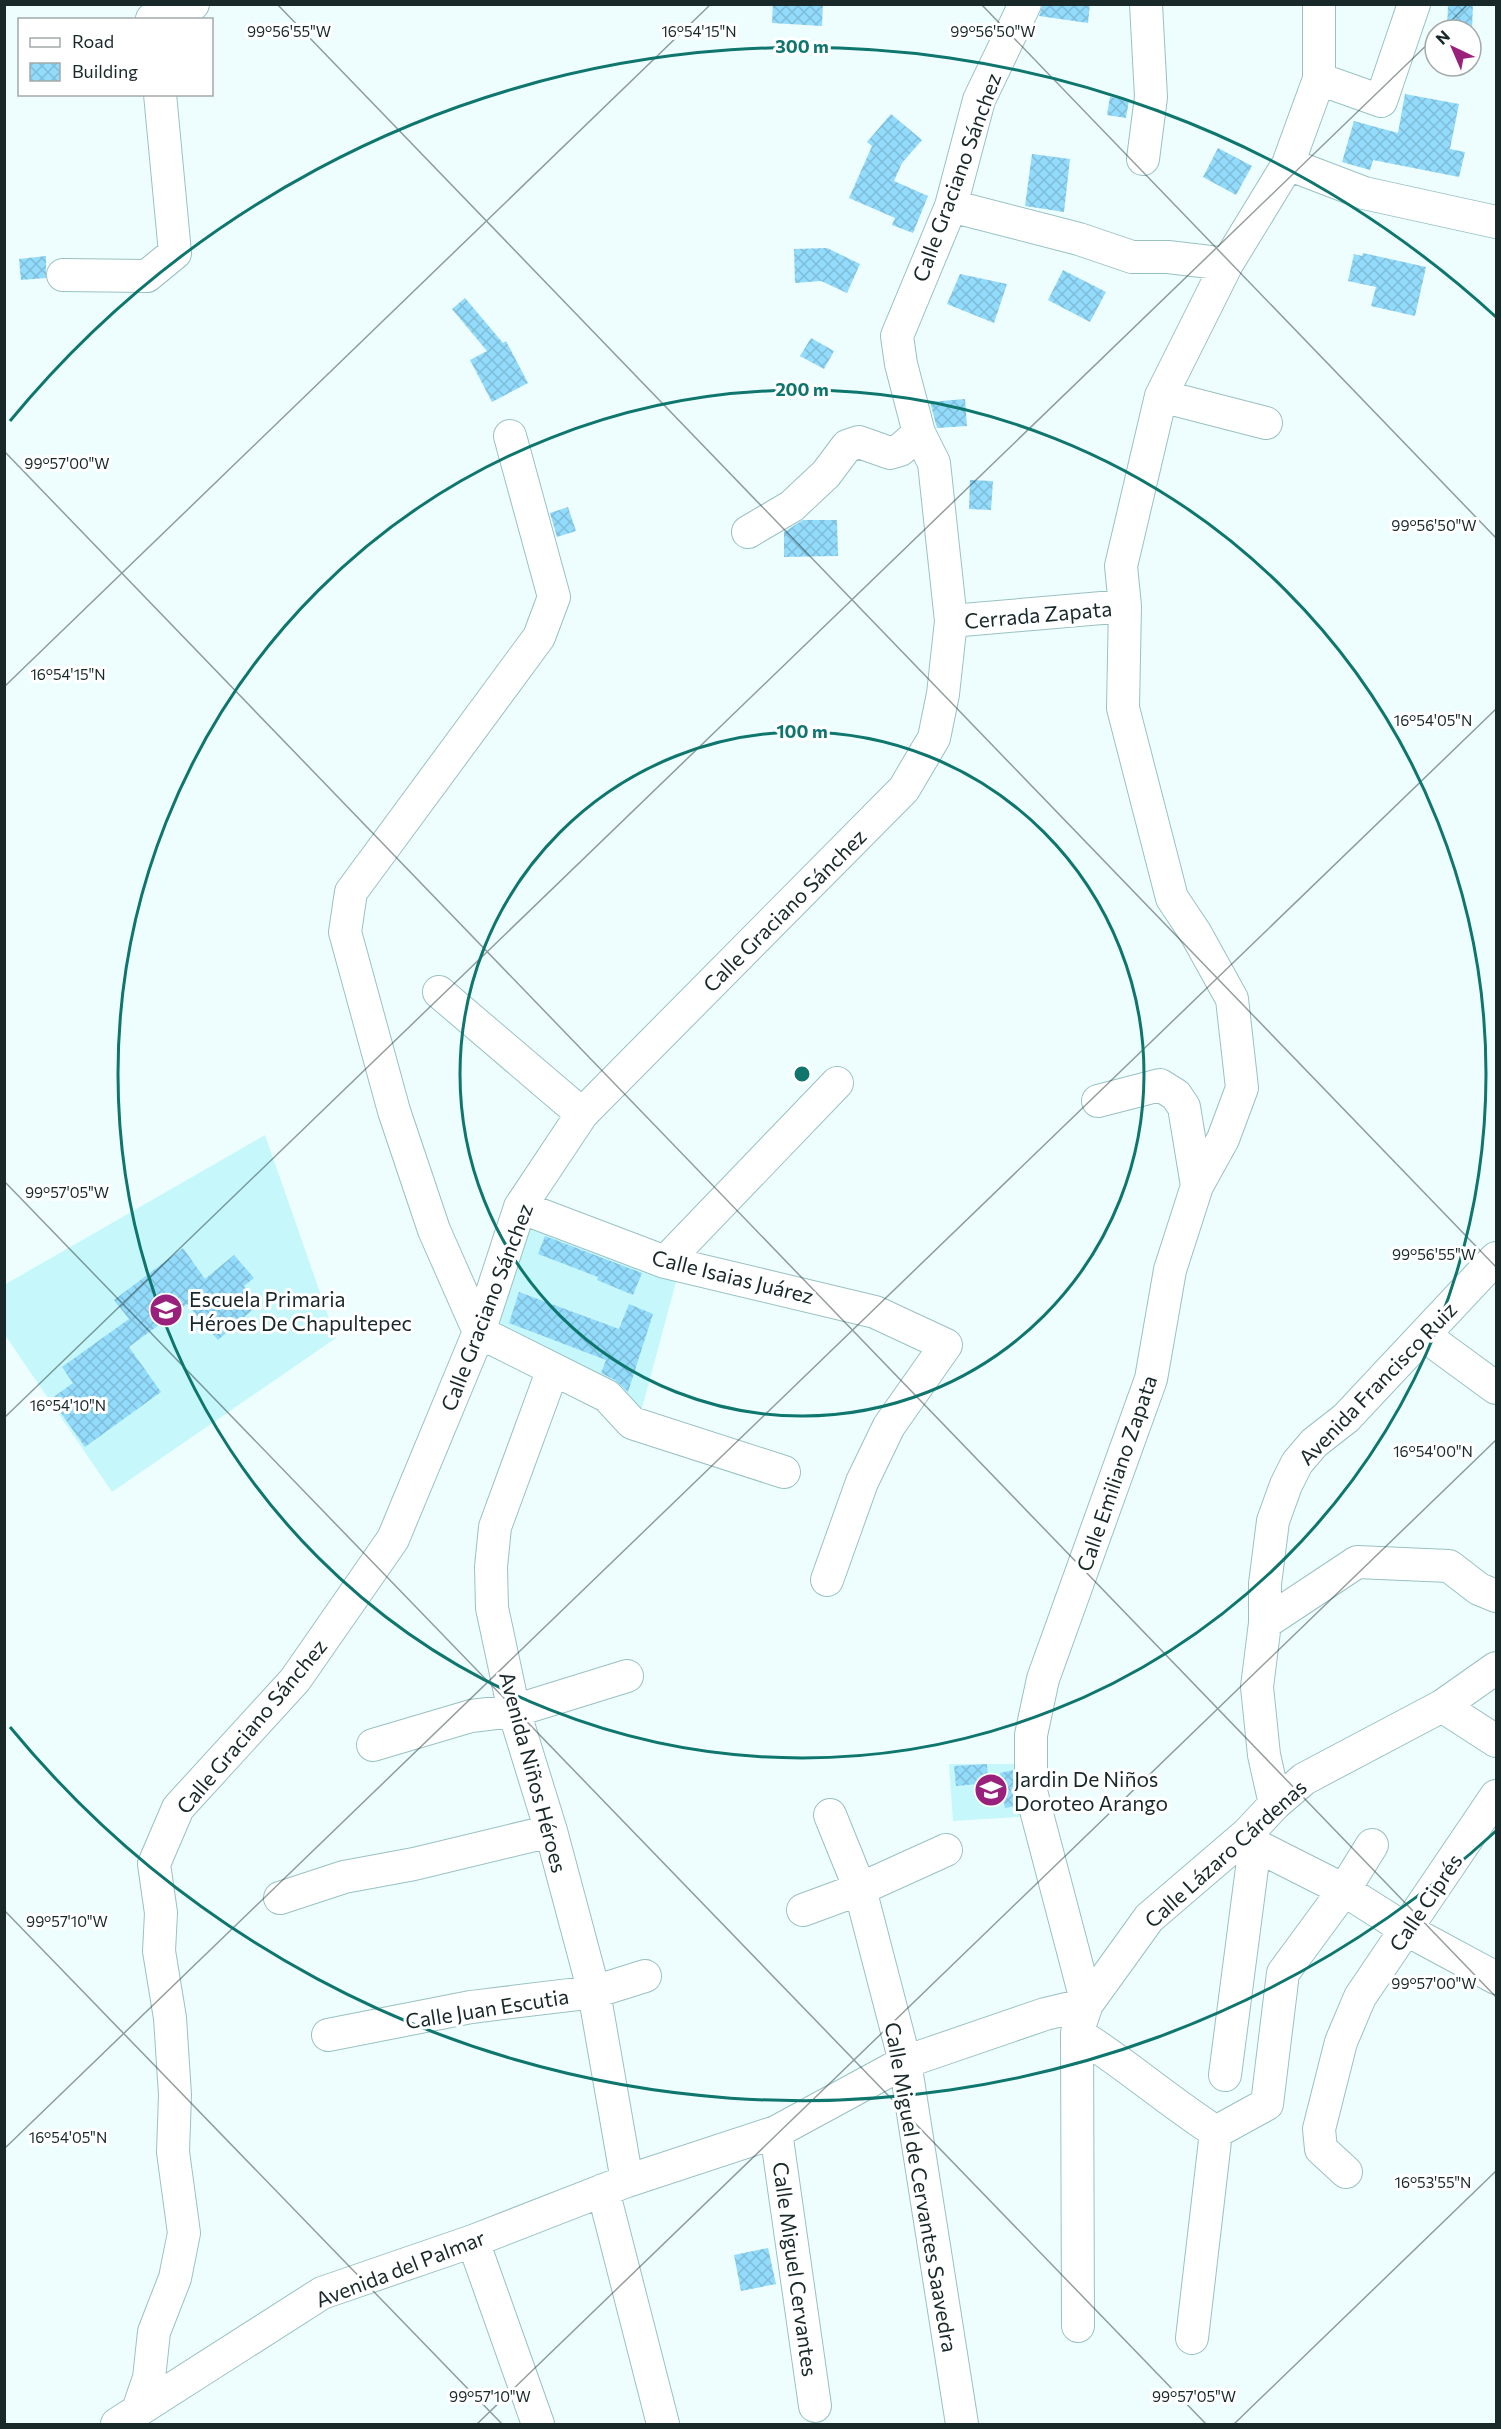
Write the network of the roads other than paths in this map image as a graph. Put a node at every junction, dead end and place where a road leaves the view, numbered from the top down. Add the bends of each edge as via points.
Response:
1 (193, 4) edge
2 (1025, 4) edge
3 (1146, 4) edge
4 (1319, 4) edge
5 (1414, 4) edge
6 (155, 18) edge
7 (1319, 79) junction
8 (160, 96) edge
9 (1143, 159) dead end
10 (1288, 164) junction
11 (951, 206) junction
12 (1497, 222) edge
13 (1227, 264) junction
14 (63, 275) dead end
15 (1161, 396) junction
16 (1266, 423) dead end
17 (919, 434) junction
18 (510, 436) dead end
19 (748, 532) dead end
20 (1125, 606) junction
21 (951, 621) junction
22 (439, 992) dead end
23 (837, 1083) dead end
24 (1098, 1101) dead end
25 (582, 1114) junction
26 (1197, 1186) junction
27 (520, 1207) junction
28 (1497, 1258) edge
29 (665, 1262) junction
30 (479, 1332) junction
31 (1425, 1336) junction
32 (553, 1369) junction
33 (1497, 1388) edge
34 (784, 1472) dead end
35 (827, 1580) dead end
36 (1497, 1596) edge
37 (1265, 1623) junction
38 (1497, 1668) edge
39 (627, 1676) dead end
40 (1442, 1706) junction
41 (514, 1711) junction
42 (1497, 1741) edge
43 (373, 1745) dead end
44 (1497, 1796) edge
45 (1275, 1804) junction
46 (830, 1815) dead end
47 (550, 1831) junction
48 (1251, 1840) junction
49 (1372, 1845) dead end
50 (946, 1851) dead end
51 (860, 1889) junction
52 (1344, 1890) junction
53 (280, 1898) dead end
54 (803, 1910) dead end
55 (1407, 1930) junction
56 (645, 1976) dead end
57 (1497, 1978) edge
58 (594, 1992) junction
59 (1087, 2004) junction
60 (1077, 2033) junction
61 (328, 2035) dead end
62 (905, 2062) junction
63 (1226, 2075) dead end
64 (776, 2132) junction
65 (1216, 2132) junction
66 (1346, 2172) dead end
67 (615, 2186) junction
68 (473, 2241) junction
69 (1078, 2326) dead end
70 (1192, 2338) dead end
71 (815, 2406) dead end
72 (128, 2417) edge
73 (538, 2424) edge
74 (663, 2424) edge
75 (962, 2424) edge

1 - 6 street
2 - 11 street, Calle Graciano Sánchez via 980,100
3 - 9 street via 1151,97
4 - 7 street
5 - 7 street via 1381,101
7 - 10 street, Calle Emiliano Zapata
8 - 14 street via 175,253 147,276
10 - 12 street via 1364,193
10 - 13 street, Calle Emiliano Zapata
11 - 13 street via 1132,257
11 - 17 street, Calle Graciano Sánchez via 897,336
13 - 15 street, Calle Emiliano Zapata
15 - 16 street
15 - 20 street, Calle Emiliano Zapata via 1121,566
17 - 19 street via 890,453 859,442 847,446 826,474 792,506
17 - 21 street, Calle Graciano Sánchez via 934,463
18 - 30 street via 554,597 539,637 351,892 345,932 394,1111 434,1230
20 - 21 street, Cerrada Zapata
20 - 26 street, Calle Emiliano Zapata via 1123,708 1157,848 1172,898 1232,999 1242,1088 1223,1138
21 - 25 street, Calle Graciano Sánchez via 934,738 904,789
22 - 25 street
23 - 29 street
24 - 26 street via 1160,1086 1176,1095 1184,1107
25 - 27 street, Calle Graciano Sánchez
26 - 59 street, Calle Emiliano Zapata via 1170,1270 1151,1379 1043,1679 1031,1735 1031,1791
27 - 29 street, Calle Isaias Juárez
27 - 30 street, Calle Graciano Sánchez
28 - 31 street, Avenida Francisco Ruiz
29 - 35 street, Calle Isaias Juárez via 875,1312 946,1345 889,1426 862,1482
30 - 32 street
30 - 72 street, Calle Graciano Sánchez via 393,1539 295,1680 178,1808 154,1864 161,1913 159,1951 172,2040 173,2152 184,2232 175,2278 154,2332 149,2378
31 - 33 street
31 - 37 street, Avenida Francisco Ruiz via 1297,1463 1273,1521 1265,1584
32 - 34 street via 607,1396 632,1423
32 - 41 street, Avenida Niños Héroes via 495,1527 490,1567 492,1608
36 - 37 street via 1479,1589 1449,1566 1357,1562
37 - 45 street, Avenida Francisco Ruiz via 1257,1687 1264,1755
38 - 40 street, Calle Lázaro Cárdenas
39 - 41 street
40 - 42 street
40 - 45 street, Calle Lázaro Cárdenas via 1304,1779
41 - 43 street via 471,1716
41 - 47 street, Avenida Niños Héroes
44 - 55 street, Calle Ciprés
45 - 48 street, Calle Lázaro Cárdenas
46 - 51 street, Calle Miguel de Cervantes Saavedra
47 - 53 street via 344,1877
47 - 58 street, Avenida Niños Héroes
48 - 52 street
48 - 59 street, Calle Lázaro Cárdenas via 1149,1918
48 - 63 street
49 - 52 street
50 - 51 street
51 - 54 street
51 - 62 street, Calle Miguel de Cervantes Saavedra
52 - 55 street
52 - 65 street via 1283,1973 1267,2103
55 - 57 street
55 - 66 street, Calle Ciprés via 1360,1997 1341,2042 1319,2129 1321,2149
56 - 58 street, Calle Juan Escutia
58 - 61 street, Calle Juan Escutia via 471,2007
58 - 67 street, Avenida Niños Héroes
59 - 60 street, Calle Lázaro Cárdenas
59 - 62 street via 1045,2014
60 - 65 street
60 - 69 street, Calle Lázaro Cárdenas
62 - 64 street
62 - 75 street, Calle Miguel de Cervantes Saavedra
64 - 67 street
64 - 71 street, Calle Miguel Cervantes
65 - 70 street
67 - 68 street, Avenida del Palmar
67 - 74 street, Avenida Niños Héroes
68 - 72 street, Avenida del Palmar via 322,2293
68 - 73 street

